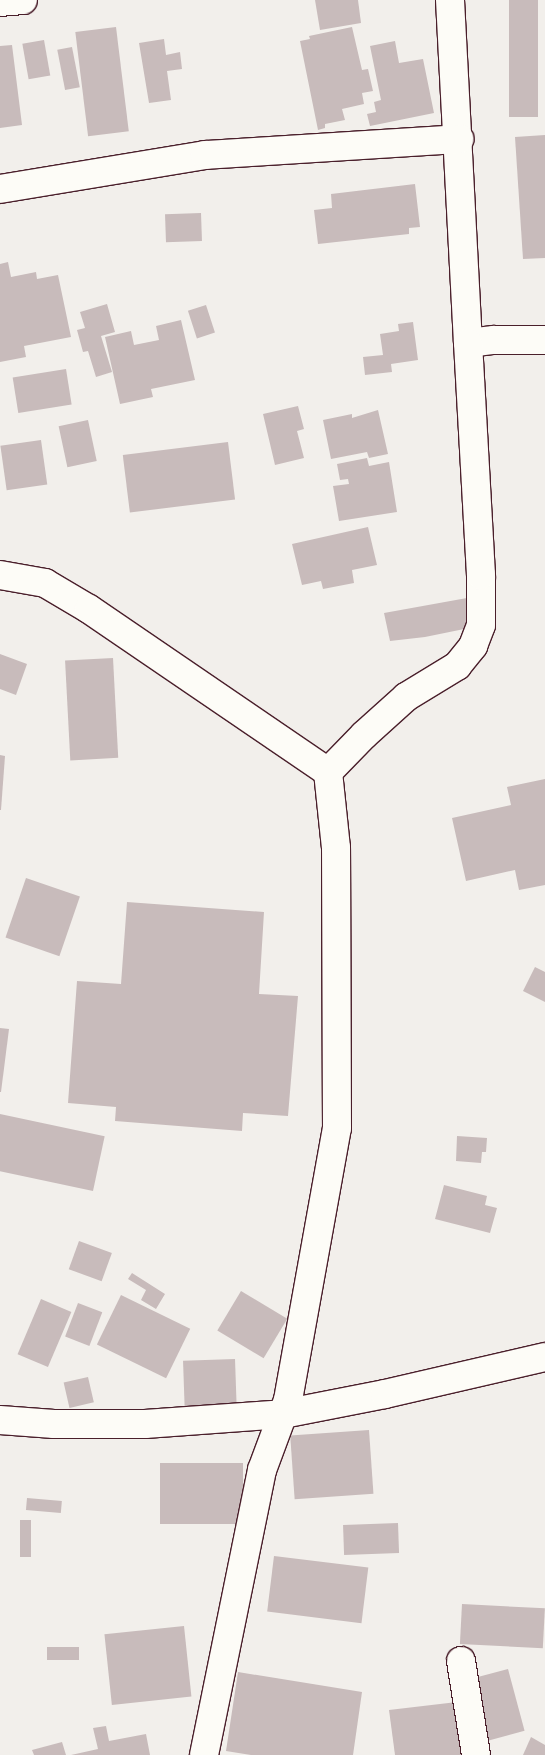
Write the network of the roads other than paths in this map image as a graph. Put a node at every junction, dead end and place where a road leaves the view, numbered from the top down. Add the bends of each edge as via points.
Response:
1 (23, 0) edge
2 (450, 0) edge
3 (0, 2) edge
4 (459, 139) junction
5 (0, 189) edge
6 (545, 340) edge
7 (468, 343) junction
8 (0, 575) edge
9 (328, 772) junction
10 (545, 1358) edge
11 (282, 1414) junction
12 (0, 1420) edge
13 (462, 1661) dead end
14 (204, 1755) edge
15 (476, 1755) edge

1 - 3 street
2 - 4 street
4 - 5 street via 205,156
4 - 7 street
6 - 7 street
7 - 9 street via 481,576 480,625 473,646 457,666 406,697
8 - 9 street via 46,583
9 - 11 street via 336,848 337,1128 288,1400
10 - 11 street
11 - 12 street via 145,1424 54,1424
11 - 14 street via 262,1470
13 - 15 street

